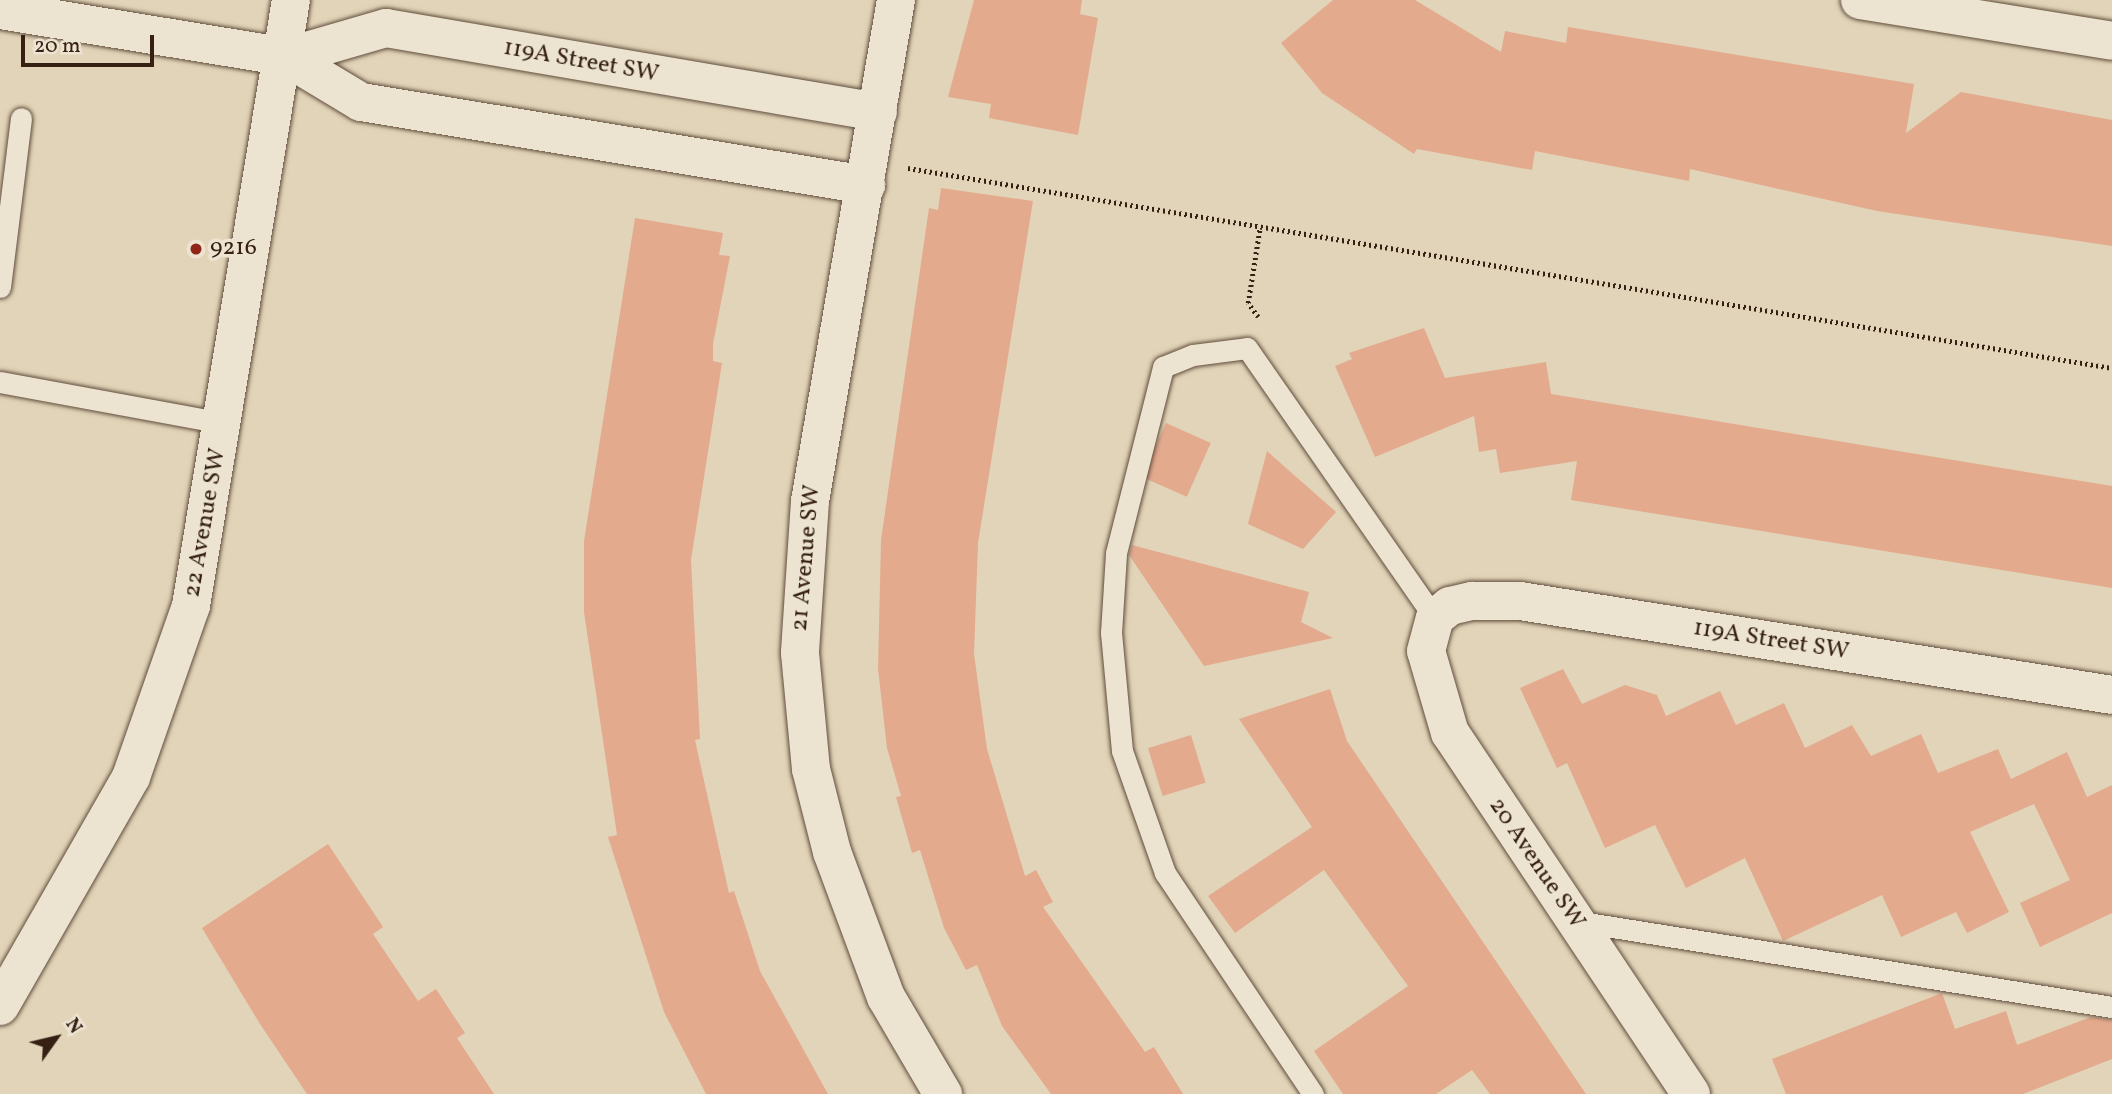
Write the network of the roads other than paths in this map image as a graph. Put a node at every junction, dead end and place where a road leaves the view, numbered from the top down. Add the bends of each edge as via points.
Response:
1 (291, 0) edge
2 (896, 0) edge
3 (1860, 0) edge
4 (0, 10) edge
5 (2112, 41) edge
6 (286, 57) junction
7 (878, 112) junction
8 (21, 118) dead end
9 (868, 173) junction
10 (3, 238) edge
11 (0, 287) edge
12 (0, 382) edge
13 (224, 424) junction
14 (1435, 618) junction
15 (2112, 695) edge
16 (1575, 921) junction
17 (0, 1006) edge
18 (2112, 1007) edge
19 (943, 1094) edge
20 (1313, 1094) edge
21 (1691, 1094) edge

1 - 6 street, 22 Avenue SW
2 - 7 street, 21 Avenue SW
3 - 5 street
4 - 6 street, 119A Street SW
6 - 7 street, 119A Street SW via 386,28
6 - 9 street, 119A Street SW via 361,102
6 - 13 street, 22 Avenue SW
7 - 9 street, 21 Avenue SW
8 - 10 lane
9 - 19 street, 21 Avenue SW via 804,545 804,699 811,769 858,928 886,996
10 - 11 lane
12 - 13 lane
13 - 17 street, 22 Avenue SW via 191,606 155,720 103,832
14 - 15 street, 119A Street SW via 1472,601 1520,600
14 - 16 street, 20 Avenue SW via 1426,650 1450,733
14 - 20 lane via 1247,348 1193,355 1163,367 1116,553 1111,646 1122,751 1165,873
16 - 18 lane
16 - 21 street, 20 Avenue SW

